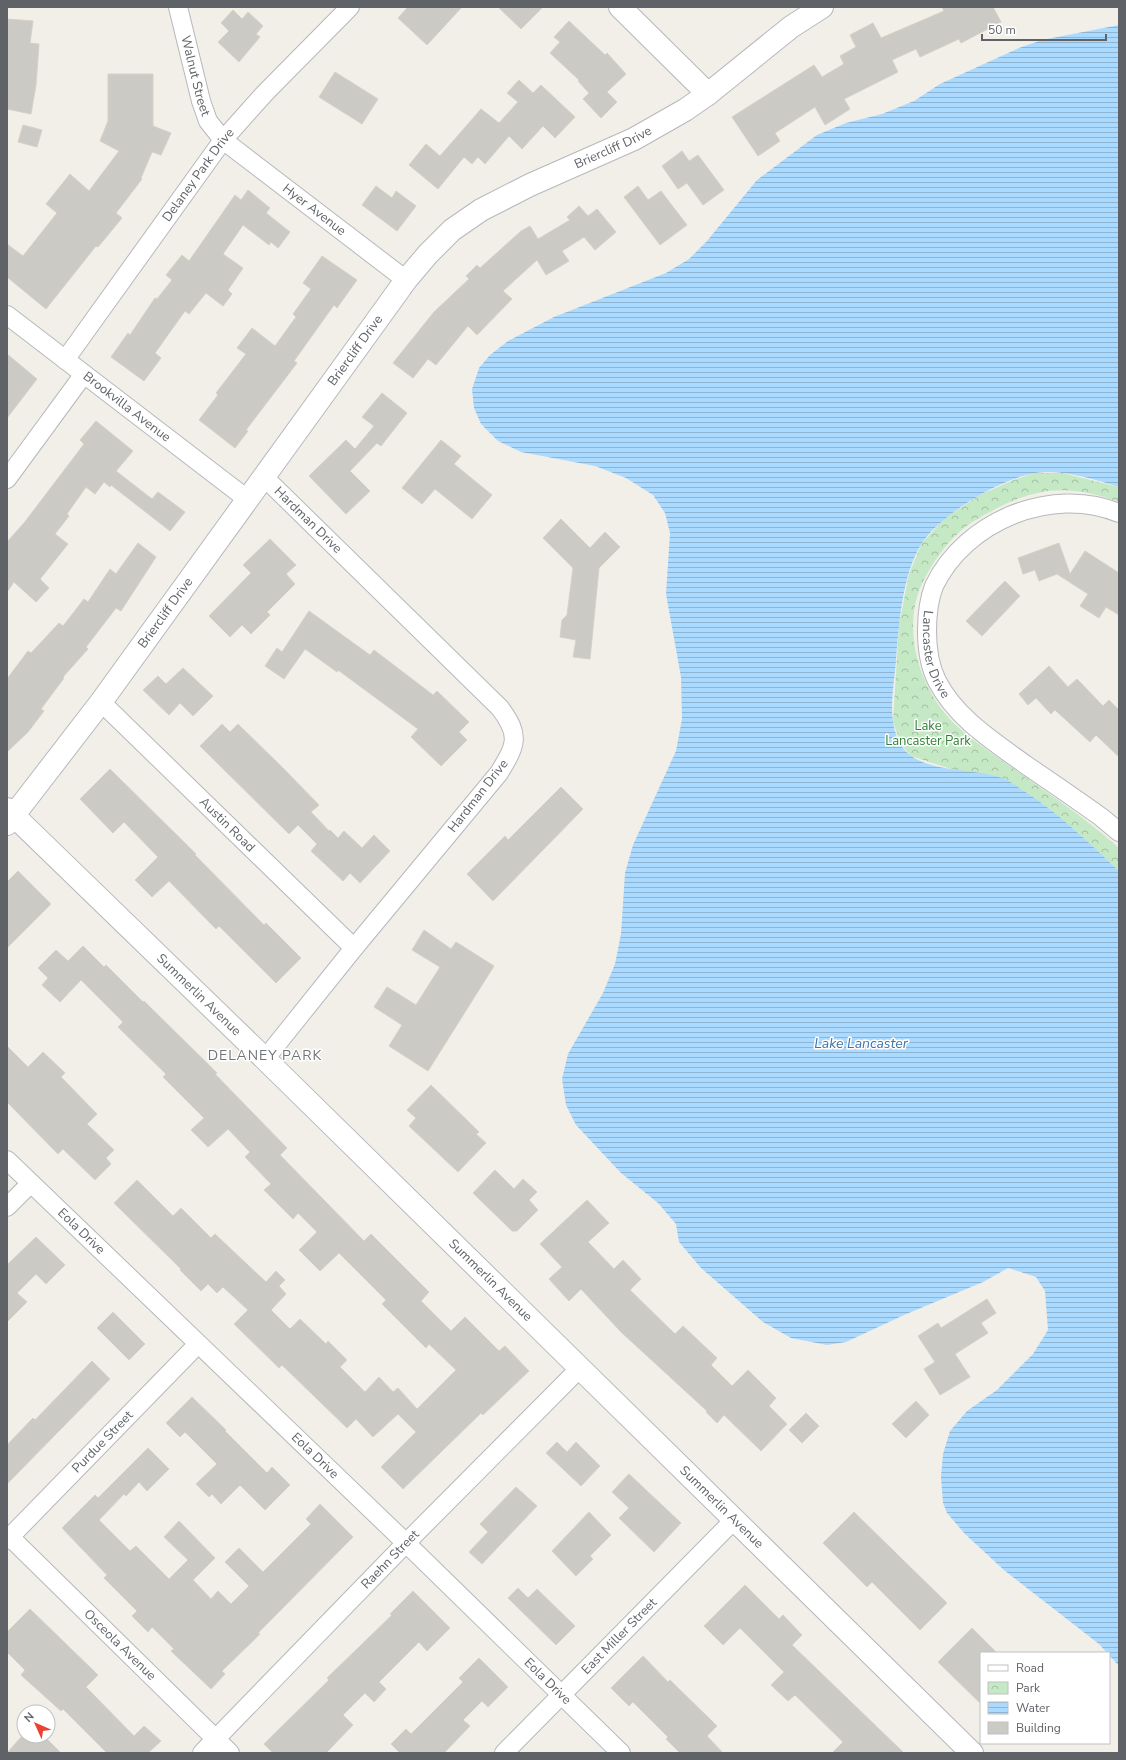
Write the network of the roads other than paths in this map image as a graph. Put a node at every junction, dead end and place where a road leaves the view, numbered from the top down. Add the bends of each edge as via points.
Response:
1 (178, 7) edge
2 (350, 7) edge
3 (620, 7) edge
4 (822, 7) edge
5 (708, 94) junction
6 (223, 140) junction
7 (406, 280) junction
8 (7, 315) edge
9 (65, 360) junction
10 (84, 374) junction
11 (263, 476) junction
12 (7, 479) edge
13 (247, 499) junction
14 (1119, 513) edge
15 (101, 702) junction
16 (9, 816) edge
17 (1119, 832) edge
18 (354, 948) junction
19 (265, 1059) junction
20 (7, 1160) edge
21 (31, 1183) junction
22 (7, 1206) edge
23 (198, 1344) junction
24 (580, 1368) junction
25 (735, 1519) junction
26 (9, 1538) edge
27 (406, 1543) junction
28 (561, 1694) junction
29 (216, 1740) junction
30 (202, 1753) edge
31 (230, 1753) edge
32 (504, 1753) edge
33 (620, 1753) edge
34 (972, 1753) edge

1 - 6 street, Walnut Street via 201,101 208,121
2 - 6 street, Delaney Park Drive via 265,93
3 - 5 street
4 - 5 street, Briercliff Drive via 791,27
5 - 7 street, Briercliff Drive via 634,139 530,185 481,210 452,230
6 - 7 street, Hyer Avenue
6 - 9 street, Delaney Park Drive
7 - 11 street, Briercliff Drive
8 - 9 street, Brookvilla Avenue
9 - 10 street, Brookvilla Avenue
10 - 12 street
10 - 13 street, Brookvilla Avenue
11 - 13 street, Briercliff Drive
11 - 18 street, Hardman Drive via 500,708 511,723 515,736 510,755 499,774
13 - 15 street, Briercliff Drive
14 - 17 street, Lancaster Drive via 1077,503 1039,506 1004,517 972,538 946,566 934,588 927,620 927,652 936,680 954,706 980,732
15 - 16 street, Briercliff Drive
15 - 18 street, Austin Road
16 - 19 street, Summerlin Avenue
18 - 19 street, Hardman Drive
19 - 24 street, Summerlin Avenue
20 - 21 street, Eola Drive
21 - 22 street
21 - 23 street, Eola Drive
23 - 26 street, Purdue Street
23 - 27 street, Eola Drive
24 - 25 street, Summerlin Avenue
24 - 27 street, Raehn Street
25 - 28 street, East Miller Street
25 - 34 street, Summerlin Avenue
26 - 29 street, Osceola Avenue
27 - 28 street, Eola Drive
27 - 29 street, Raehn Street
28 - 32 street, East Miller Street
28 - 33 street, Eola Drive
29 - 30 street, Raehn Street
29 - 31 street, Osceola Avenue

